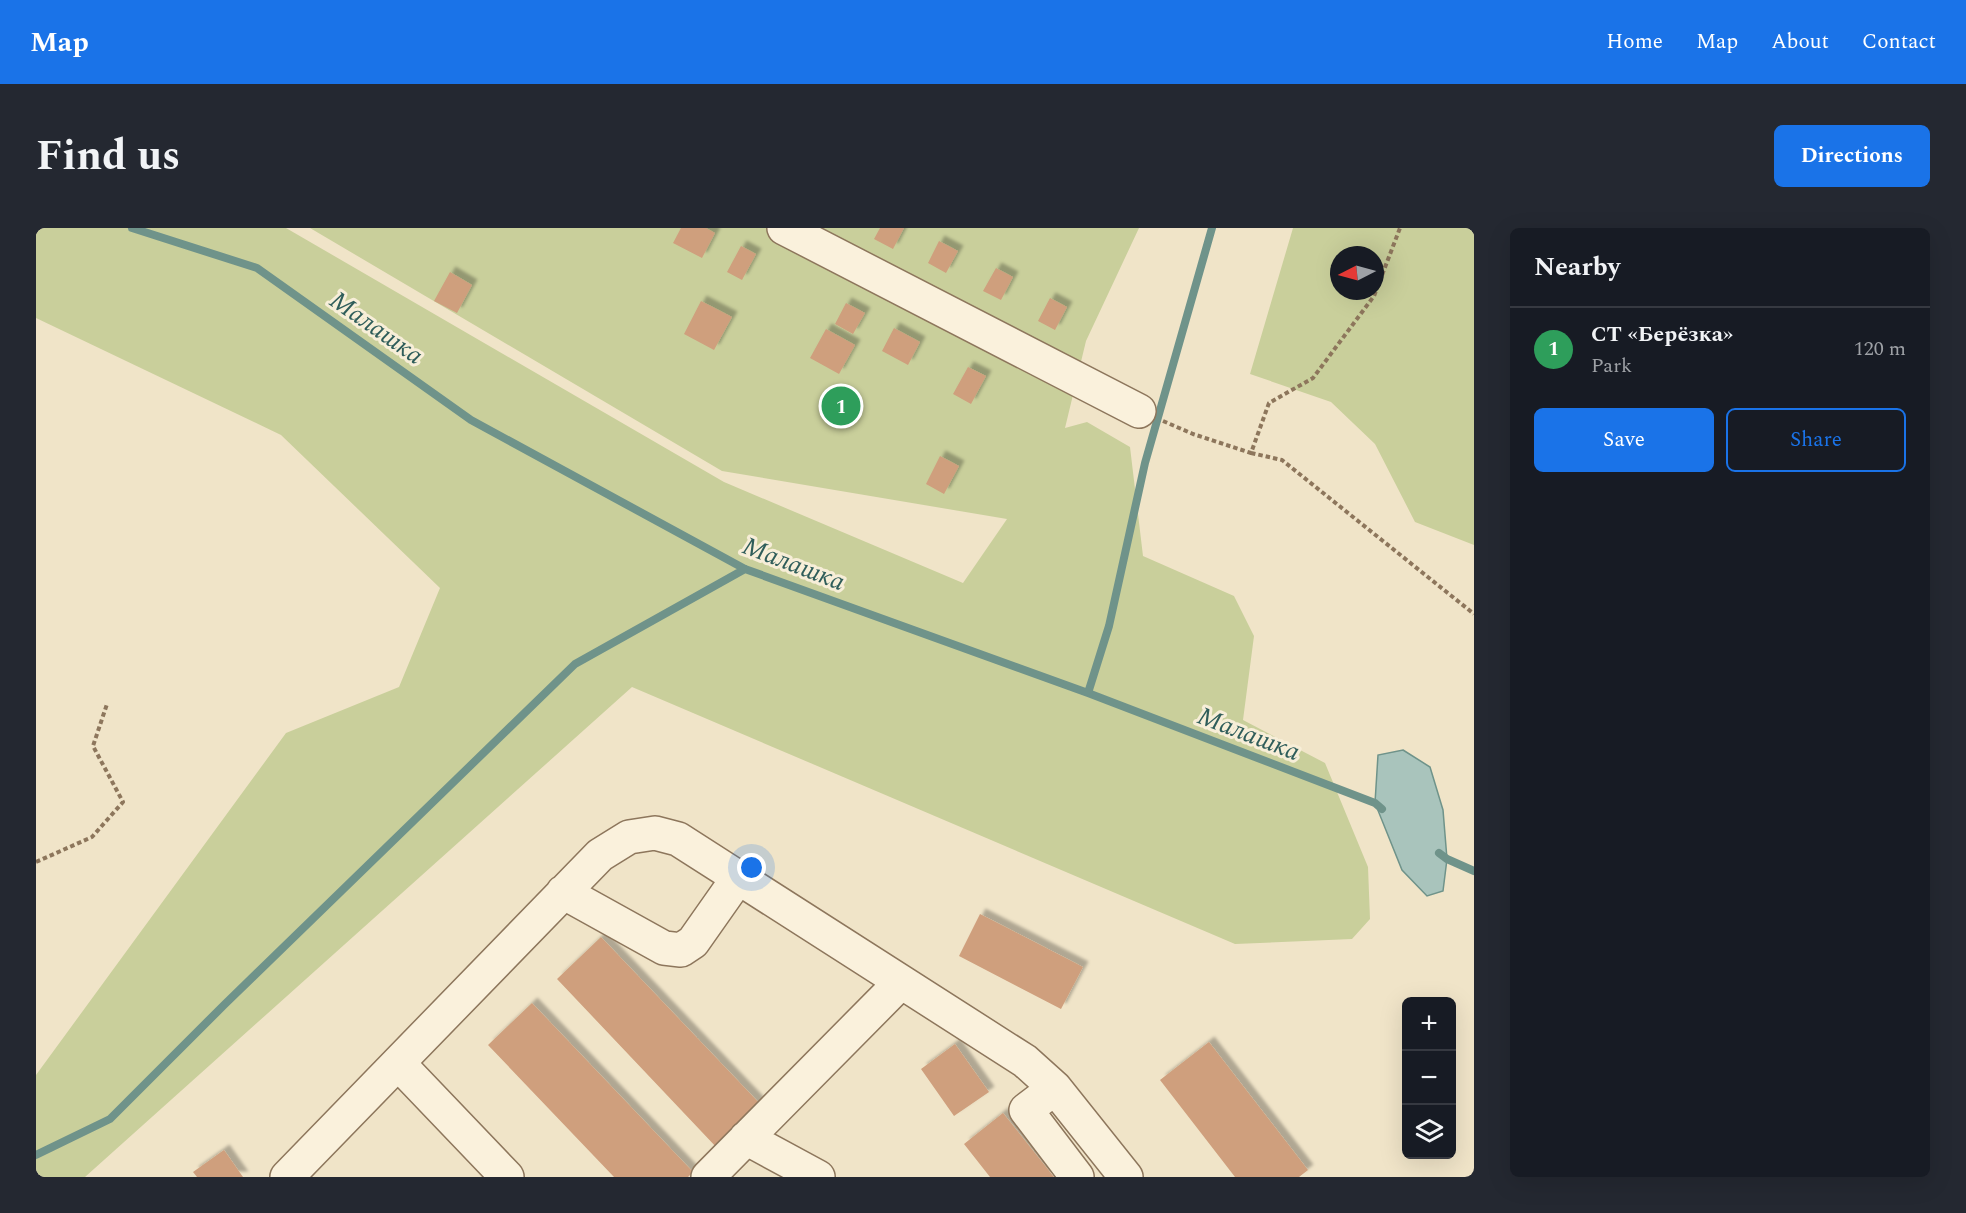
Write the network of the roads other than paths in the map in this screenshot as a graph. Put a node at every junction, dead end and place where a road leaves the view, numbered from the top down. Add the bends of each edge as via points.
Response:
1 (784, 228) edge
2 (1139, 411) dead end
3 (738, 878) junction
4 (563, 892) junction
5 (900, 983) junction
6 (398, 1063) junction
7 (1055, 1088) junction
8 (746, 1138) junction
9 (287, 1177) edge
10 (507, 1177) edge
11 (708, 1177) edge
12 (818, 1177) edge
13 (1077, 1177) edge
14 (1126, 1177) edge

1 - 2 street
3 - 4 street via 678,839 655,833 629,837 600,855
3 - 4 street via 693,942 681,950 663,948
3 - 5 street
4 - 6 street
5 - 7 street via 1025,1061
5 - 8 street
6 - 9 street
6 - 10 street
7 - 13 street via 1026,1110
7 - 14 street
8 - 11 street
8 - 12 street

